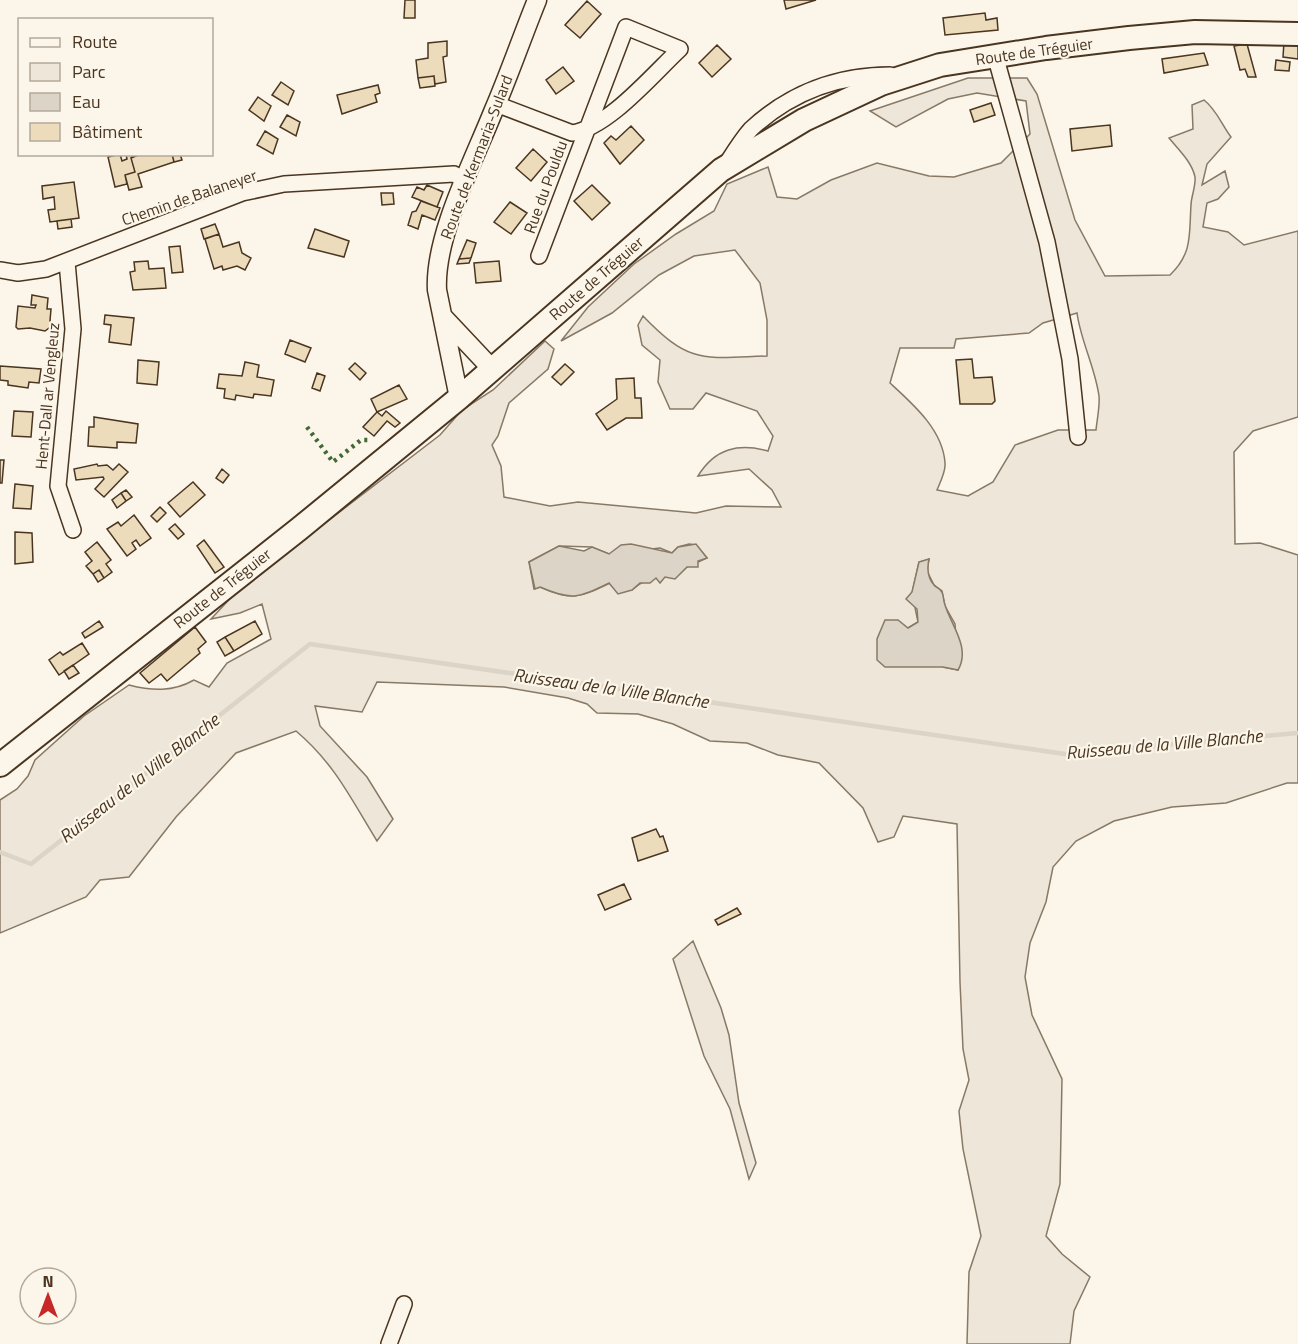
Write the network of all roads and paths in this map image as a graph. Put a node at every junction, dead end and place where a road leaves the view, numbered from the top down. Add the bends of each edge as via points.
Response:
1 (537, 0) edge
2 (1298, 34) edge
3 (995, 56) junction
4 (496, 104) junction
5 (585, 131) junction
6 (465, 180) junction
7 (539, 256) dead end
8 (67, 262) junction
9 (0, 270) edge
10 (444, 318) junction
11 (492, 369) junction
12 (459, 398) junction
13 (1078, 437) dead end
14 (73, 530) dead end
15 (0, 765) edge
16 (404, 1304) dead end
17 (389, 1344) edge

1 - 4 street, Route de Kermaria-Sulard
2 - 3 main road, Route de Tréguier via 1195,33
3 - 11 main road, Route de Tréguier via 940,65 845,99 721,170
3 - 13 street via 1047,242 1070,359
4 - 5 street via 572,133
4 - 6 street, Route de Kermaria-Sulard
5 - 5 street, Rue du Pouldu via 607,117 680,50 626,27
5 - 7 street, Rue du Pouldu
6 - 8 street, Chemin de Balaneyer via 454,174 284,184 242,193
6 - 10 street, Route de Kermaria-Sulard via 436,273
8 - 9 street, Chemin de Balaneyer via 18,273
8 - 14 street, Hent-Dall ar Vengleuz via 73,329 58,486
10 - 11 street
10 - 12 street, Route de Kermaria-Sulard
11 - 12 main road, Route de Tréguier
12 - 15 main road, Route de Tréguier
16 - 17 street

